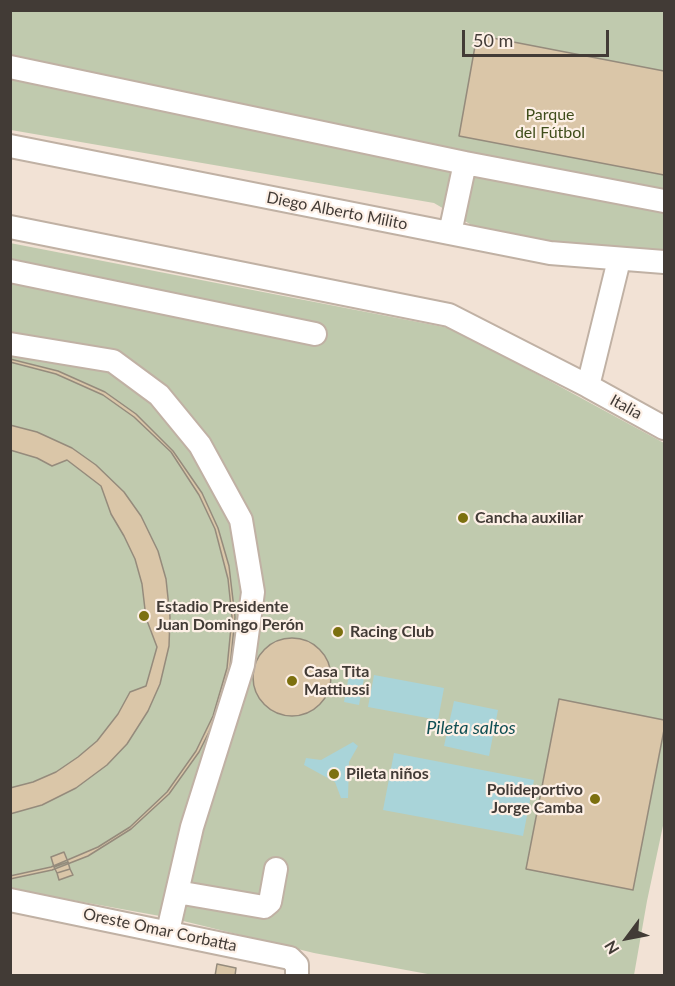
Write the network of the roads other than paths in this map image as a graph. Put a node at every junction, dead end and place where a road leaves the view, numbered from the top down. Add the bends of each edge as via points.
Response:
1 (10, 67) edge
2 (10, 146) edge
3 (465, 163) junction
4 (664, 201) edge
5 (10, 227) edge
6 (450, 233) junction
7 (619, 260) junction
8 (664, 262) edge
9 (10, 270) edge
10 (315, 334) dead end
11 (10, 344) edge
12 (588, 386) junction
13 (664, 428) edge
14 (276, 869) dead end
15 (177, 891) junction
16 (10, 900) edge
17 (168, 931) junction
18 (297, 975) edge

1 - 3 street
2 - 6 street, Diego Alberto Milito
3 - 4 street
3 - 6 street
5 - 12 street, Italia via 449,315
6 - 7 street, Diego Alberto Milito via 550,253
7 - 8 street, Diego Alberto Milito
7 - 12 street
9 - 10 street
11 - 15 street via 113,362 159,395 200,444 241,520 254,591 243,666 192,827
12 - 13 street, Italia
14 - 15 street via 270,902 264,907
15 - 17 street
16 - 17 street, Oreste Omar Corbatta
17 - 18 street, Oreste Omar Corbatta via 290,958 297,965

